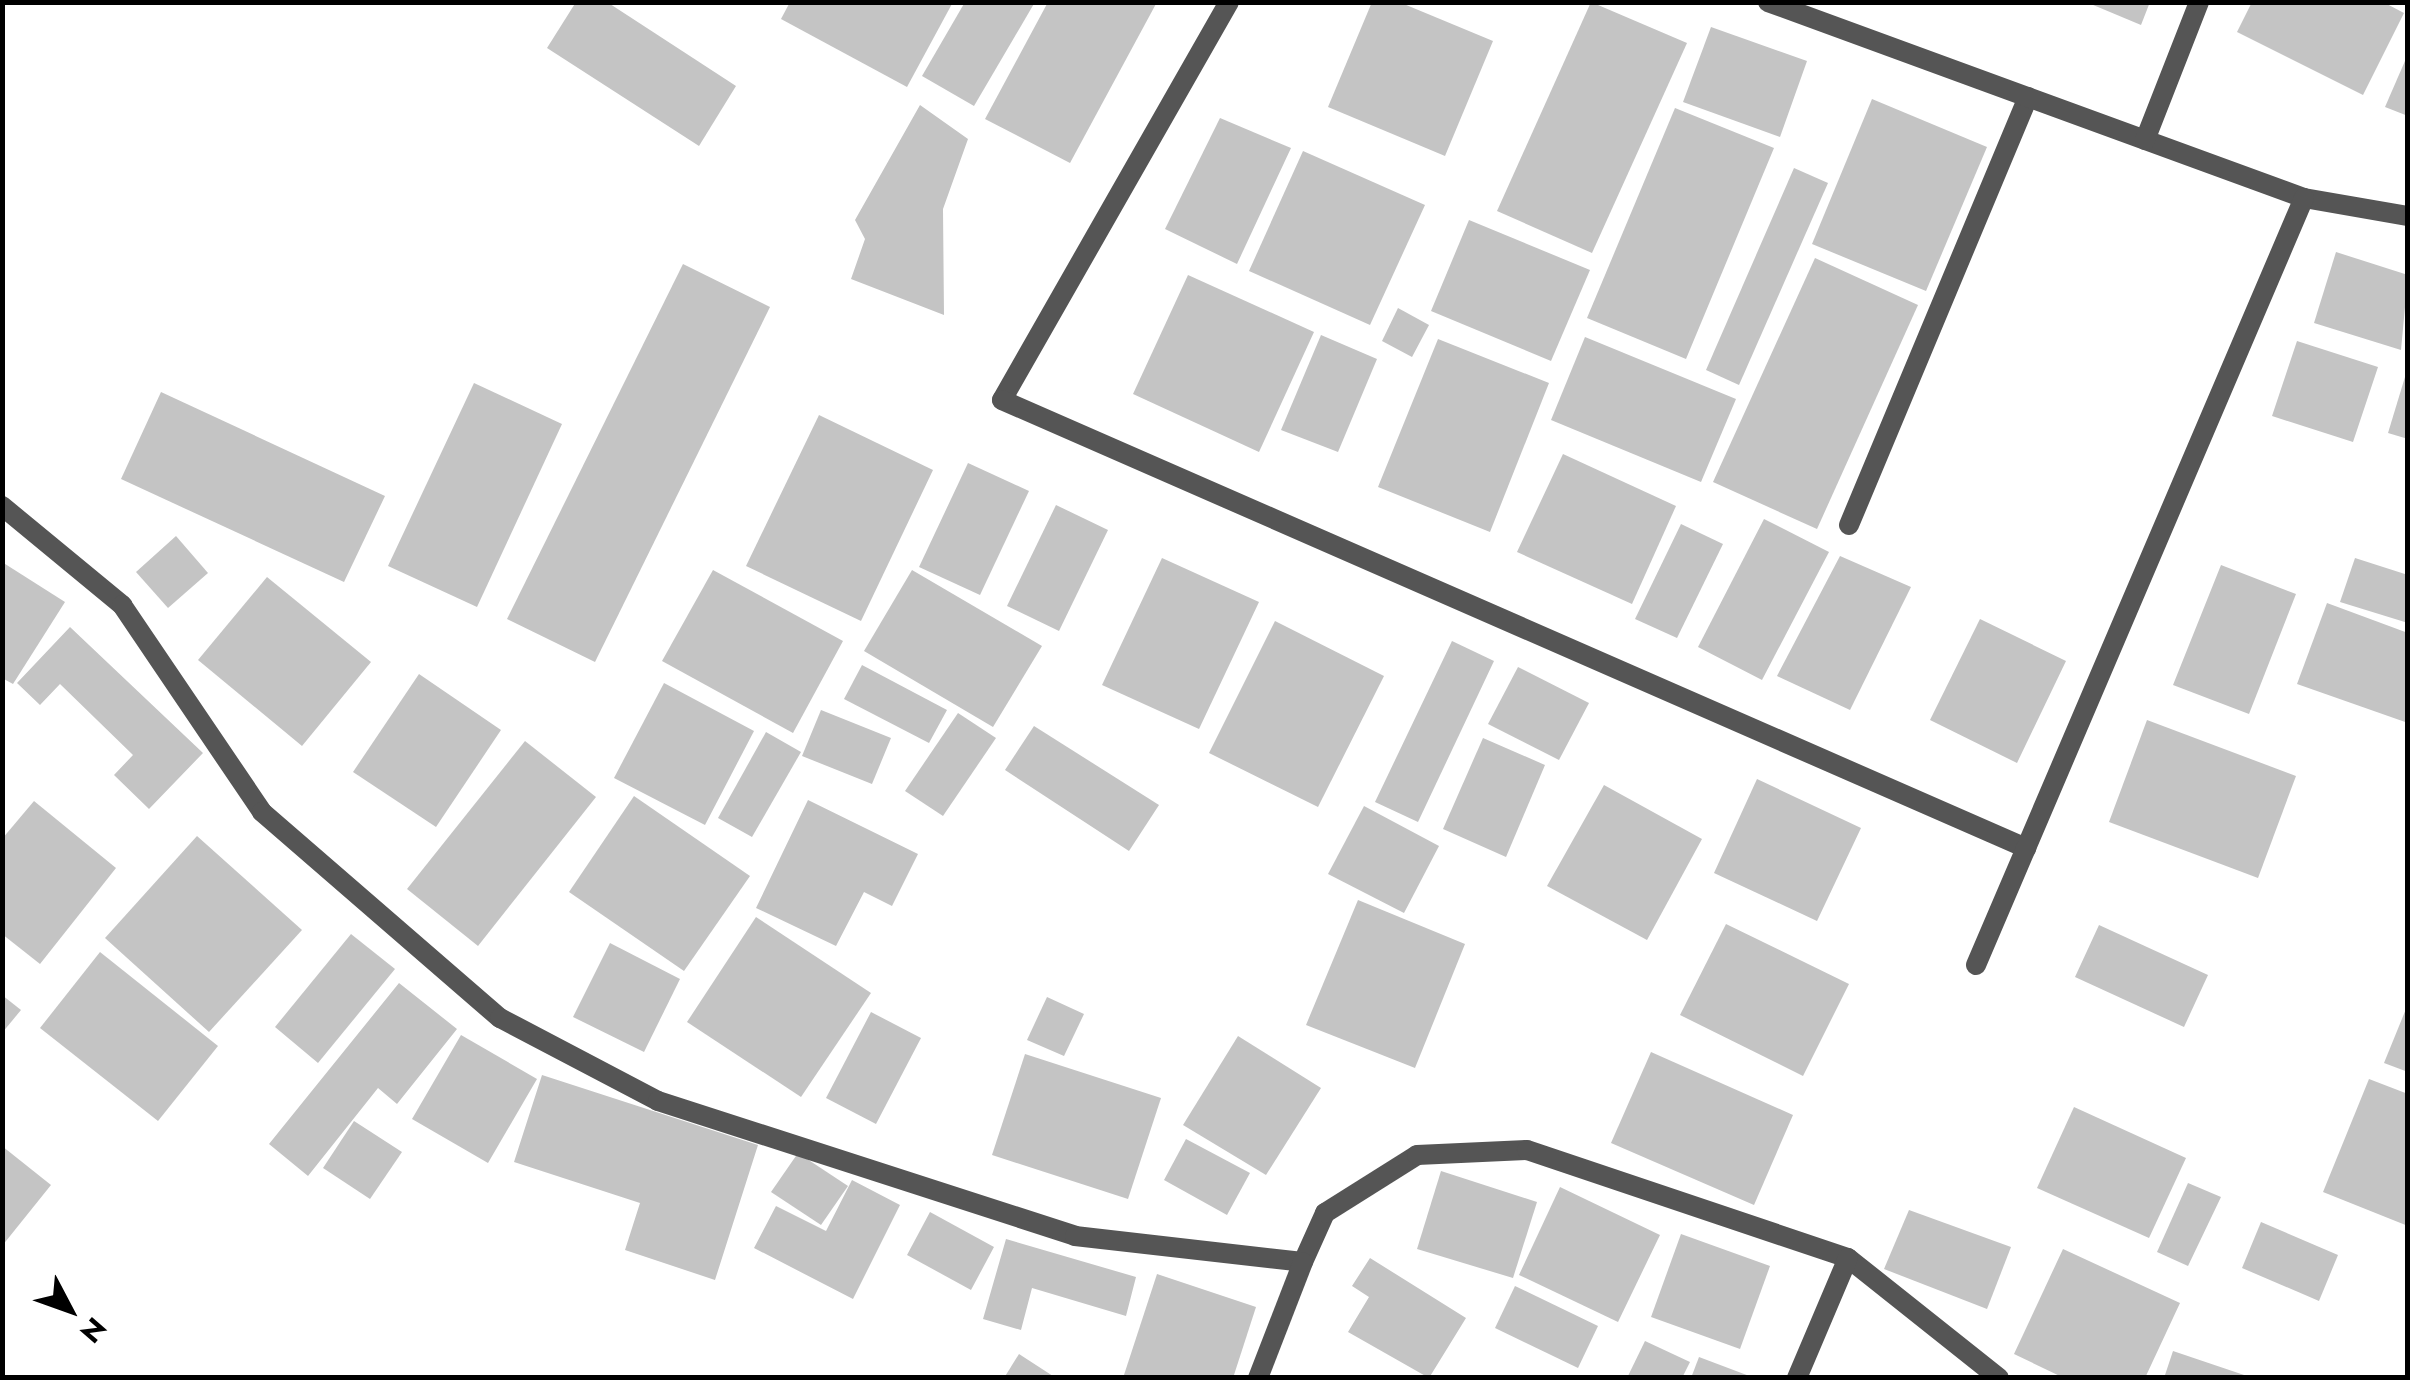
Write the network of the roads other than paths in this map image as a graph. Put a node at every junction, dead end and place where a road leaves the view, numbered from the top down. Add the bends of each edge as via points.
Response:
1 (1229, 2) edge
2 (1768, 2) edge
3 (2199, 2) edge
4 (2028, 97) junction
5 (2144, 140) junction
6 (2304, 198) junction
7 (2408, 216) edge
8 (2, 506) edge
9 (1849, 525) dead end
10 (2026, 848) junction
11 (1976, 965) dead end
12 (1848, 1258) junction
13 (1304, 1262) junction
14 (1258, 1378) edge
15 (1797, 1378) edge
16 (1999, 1378) edge

1 - 10 street via 1002,400
2 - 4 street
3 - 5 street
4 - 5 street
4 - 9 street
5 - 6 street
6 - 7 street
6 - 10 street
8 - 13 street via 122,605 262,812 500,1018 658,1101 1075,1236
10 - 11 street
12 - 13 street via 1527,1150 1417,1155 1324,1213
12 - 15 street
12 - 16 street
13 - 14 street

